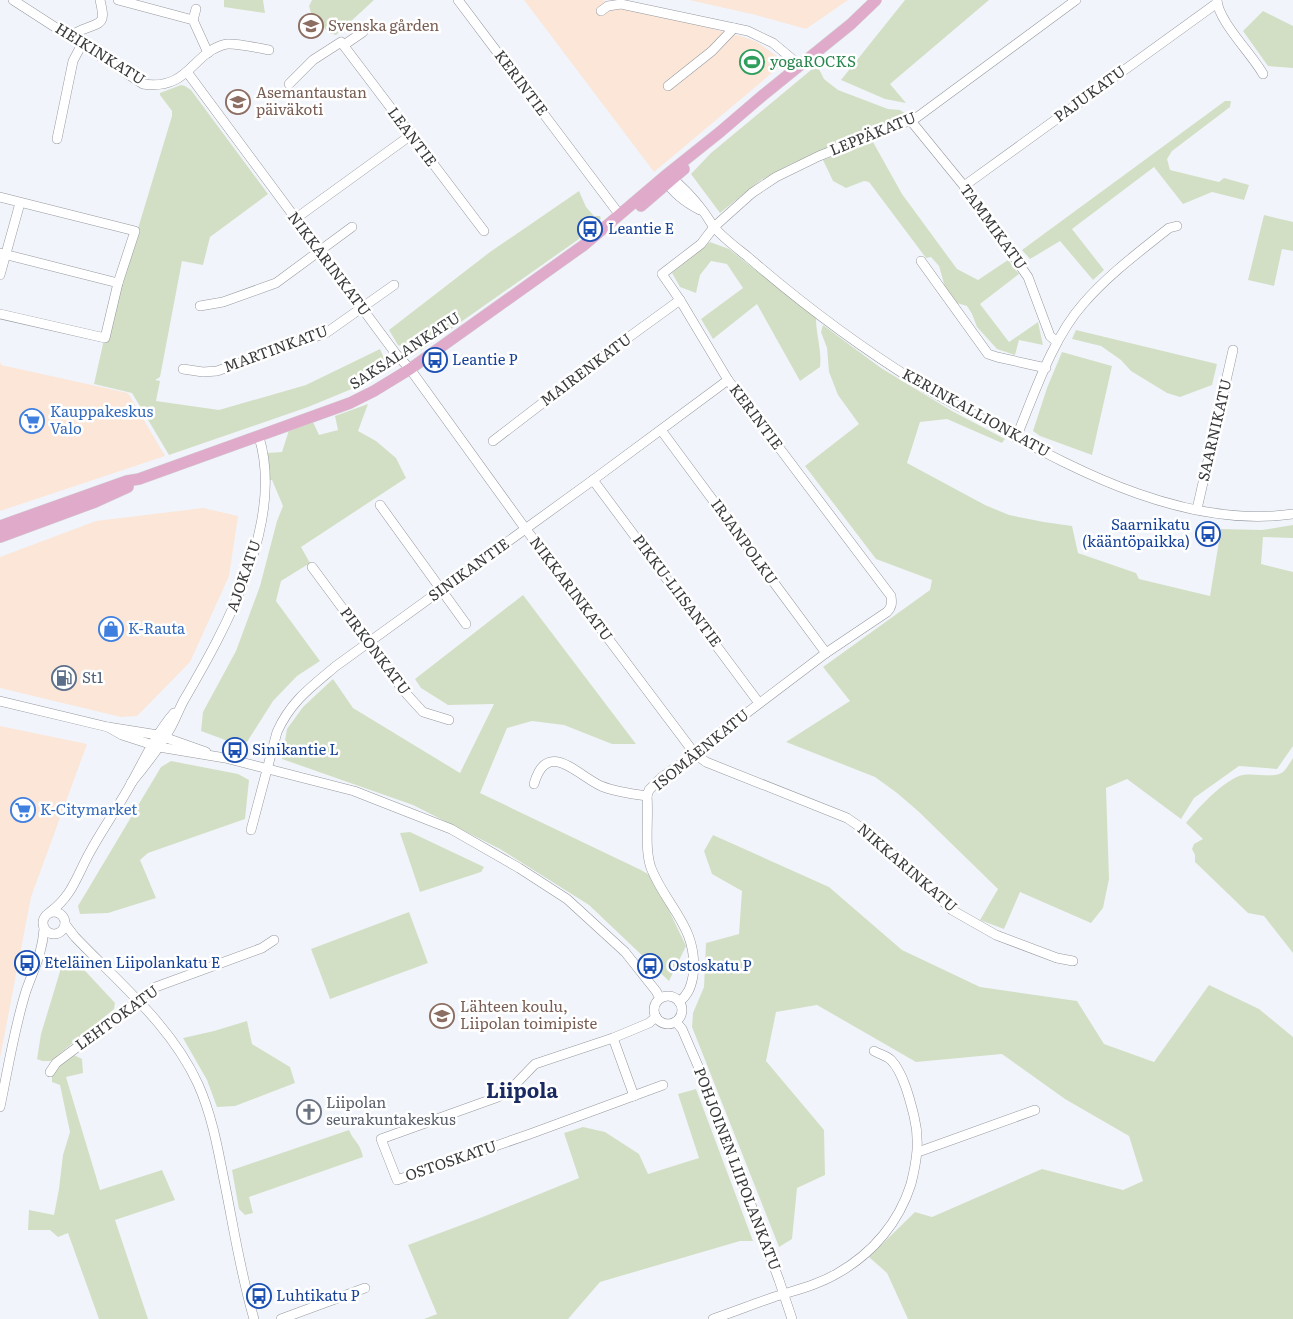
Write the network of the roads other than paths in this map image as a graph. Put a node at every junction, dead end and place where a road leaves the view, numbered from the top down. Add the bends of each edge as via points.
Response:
1 (14, 0) edge
2 (100, 0) edge
3 (118, 0) edge
4 (458, 0) edge
5 (876, 0) edge
6 (1076, 0) edge
7 (1217, 1) edge
8 (196, 8) dead end
9 (601, 11) dead end
10 (192, 20) junction
11 (734, 28) junction
12 (363, 32) dead end
13 (69, 36) junction
14 (82, 44) junction
15 (342, 44) junction
16 (269, 50) dead end
17 (208, 53) junction
18 (798, 67) junction
19 (188, 72) junction
20 (1263, 74) dead end
21 (289, 84) dead end
22 (668, 86) dead end
23 (912, 121) junction
24 (411, 135) junction
25 (57, 139) dead end
26 (669, 180) junction
27 (964, 186) junction
28 (0, 197) edge
29 (20, 203) junction
30 (619, 214) junction
31 (295, 219) junction
32 (1177, 226) dead end
33 (352, 227) dead end
34 (714, 227) junction
35 (484, 231) dead end
36 (584, 245) junction
37 (320, 252) junction
38 (2, 254) edge
39 (921, 261) dead end
40 (0, 275) edge
41 (118, 283) junction
42 (394, 285) dead end
43 (680, 300) junction
44 (200, 306) dead end
45 (361, 307) junction
46 (0, 314) edge
47 (1058, 342) junction
48 (1233, 350) dead end
49 (1046, 368) junction
50 (183, 369) dead end
51 (410, 369) junction
52 (728, 380) junction
53 (661, 430) junction
54 (259, 437) junction
55 (1016, 438) junction
56 (493, 441) dead end
57 (139, 479) junction
58 (593, 480) junction
59 (380, 505) dead end
60 (1197, 509) junction
61 (1293, 514) edge
62 (0, 526) edge
63 (526, 528) junction
64 (0, 537) edge
65 (312, 567) dead end
66 (441, 591) junction
67 (887, 612) joint
68 (466, 624) dead end
69 (368, 644) junction
70 (826, 653) junction
71 (0, 701) edge
72 (760, 703) junction
73 (449, 720) dead end
74 (108, 727) junction
75 (161, 736) junction
76 (155, 746) junction
77 (695, 754) junction
78 (225, 758) junction
79 (267, 768) junction
80 (534, 784) dead end
81 (648, 796) junction
82 (250, 830) dead end
83 (68, 895) junction
84 (50, 912) junction
85 (65, 921) junction
86 (44, 929) junction
87 (57, 934) junction
88 (274, 940) dead end
89 (83, 945) junction
90 (40, 956) junction
91 (1073, 962) dead end
92 (660, 998) junction
93 (138, 1000) junction
94 (679, 1002) junction
95 (656, 1017) junction
96 (676, 1022) junction
97 (613, 1038) junction
98 (874, 1051) dead end
99 (50, 1072) dead end
100 (663, 1085) dead end
101 (634, 1096) junction
102 (0, 1107) edge
103 (1035, 1110) dead end
104 (918, 1152) junction
105 (365, 1288) dead end
106 (784, 1294) junction
107 (254, 1319) edge
108 (281, 1319) edge
109 (713, 1319) edge
110 (792, 1319) edge

1 - 13 street, HEIKINKATU
2 - 13 street via 101,22
3 - 10 street
4 - 30 street, KERINTIE
5 - 18 main road, SAKSALANKATU
6 - 23 street, LEPPÄKATU
7 - 20 street via 1225,20
7 - 27 street, PAJUKATU
8 - 10 street
9 - 11 street via 621,4
10 - 17 street
11 - 18 street via 773,43
11 - 22 street via 712,51
12 - 15 street
13 - 14 street, HEIKINKATU
14 - 19 street, HEIKINKATU via 144,84 167,84
14 - 25 street via 73,61
15 - 21 street via 313,60
15 - 24 street, LEANTIE
16 - 17 street, HEIKINKATU via 228,44
17 - 19 street, HEIKINKATU
18 - 26 main road, SAKSALANKATU via 720,132
19 - 31 street, NIKKARINKATU
23 - 27 street, TAMMIKATU
23 - 34 street, LEPPÄKATU via 834,150 776,177 752,193
24 - 31 street
24 - 35 street, LEANTIE
26 - 30 main road, SAKSALANKATU
26 - 34 street, KERINKALLIONKATU via 690,205 705,213
26 - 36 main road, SAKSALANKATU via 614,227
27 - 47 street, TAMMIKATU via 1028,277 1050,336
28 - 29 street
29 - 38 street
29 - 41 street via 135,231
30 - 36 main road, SAKSALANKATU
31 - 37 street, NIKKARINKATU
32 - 47 street via 1169,228 1112,274 1082,305
33 - 37 street
34 - 43 street, KERINTIE via 701,244 662,274
34 - 55 street, KERINKALLIONKATU via 748,258 844,333 918,384
36 - 51 main road, SAKSALANKATU
37 - 44 street via 276,283 223,302
37 - 45 street, NIKKARINKATU
38 - 40 street
38 - 41 street
39 - 49 street via 988,354
41 - 46 street via 104,338
42 - 45 street, MARTINKATU
43 - 52 street, KERINTIE
43 - 56 street, MAIRENKATU
45 - 50 street, MARTINKATU via 326,334 217,371
45 - 51 street, NIKKARINKATU
47 - 49 street
48 - 60 street, SAARNIKATU
49 - 55 street
51 - 54 main road, SAKSALANKATU via 350,403
51 - 63 street, NIKKARINKATU
52 - 53 street, SINIKANTIE
52 - 67 street, KERINTIE via 891,596
53 - 58 street, SINIKANTIE
53 - 70 street, IRJANPOLKU
54 - 57 main road, SAKSALANKATU
54 - 75 street, AJOKATU via 266,468 264,506 247,574 209,657
55 - 60 street, KERINKALLIONKATU via 1106,482 1171,504
57 - 62 main road, SAKSALANKATU
57 - 64 main road, SAKSALANKATU via 95,502
58 - 63 street, SINIKANTIE
58 - 72 street, PIKKU-LIISANTIE
59 - 66 street
60 - 61 street, KERINKALLIONKATU via 1248,517
63 - 66 street, SINIKANTIE
63 - 77 street, NIKKARINKATU
65 - 69 street, PIRKONKATU
66 - 68 street
66 - 69 street, SINIKANTIE
67 - 70 street, ISOMÄENKATU
69 - 73 street, PIRKONKATU via 423,712
69 - 79 street, SINIKANTIE via 336,666 291,706 277,732
70 - 72 street, ISOMÄENKATU
71 - 74 street
72 - 77 street, ISOMÄENKATU
74 - 75 street
74 - 76 street
75 - 76 street, AJOKATU
75 - 78 street
76 - 78 street
76 - 83 street, AJOKATU via 93,846
77 - 81 street, ISOMÄENKATU via 662,777 649,790
77 - 91 street, NIKKARINKATU via 706,762 847,818 876,838 952,910 996,935
78 - 79 street
79 - 82 street
79 - 92 street via 363,794 451,830 518,868 566,900 625,952
80 - 81 street via 542,765 554,762 578,770 600,786
81 - 94 street, ISOMÄENKATU via 651,867 681,918 693,948 692,982 688,994
83 - 84 street, AJOKATU
83 - 85 street, AJOKATU
84 - 85 street via 58,912
84 - 86 street via 43,919
85 - 87 street via 63,930
85 - 89 street
86 - 87 street via 50,934
86 - 90 street
87 - 89 street
87 - 90 street
88 - 93 street, LEHTOKATU via 262,948 153,988
89 - 93 street
90 - 102 street via 23,1003
92 - 94 street via 667,996
92 - 95 street via 654,1008
93 - 99 street, LEHTOKATU via 56,1063
93 - 107 street via 178,1048 204,1100 217,1143
94 - 96 street via 682,1012
95 - 96 street via 665,1024
95 - 97 street, OSTOSKATU
96 - 106 street, POHJOINEN LIIPOLANKATU via 708,1089
97 - 101 street
97 - 101 street, OSTOSKATU via 535,1064 510,1090 498,1097 381,1139 397,1180
98 - 104 street via 890,1059 898,1069 916,1127
100 - 101 street, OSTOSKATU
103 - 104 street
104 - 106 street via 903,1206 878,1242 837,1274
105 - 108 street
106 - 109 street
106 - 110 street, POHJOINEN LIIPOLANKATU

